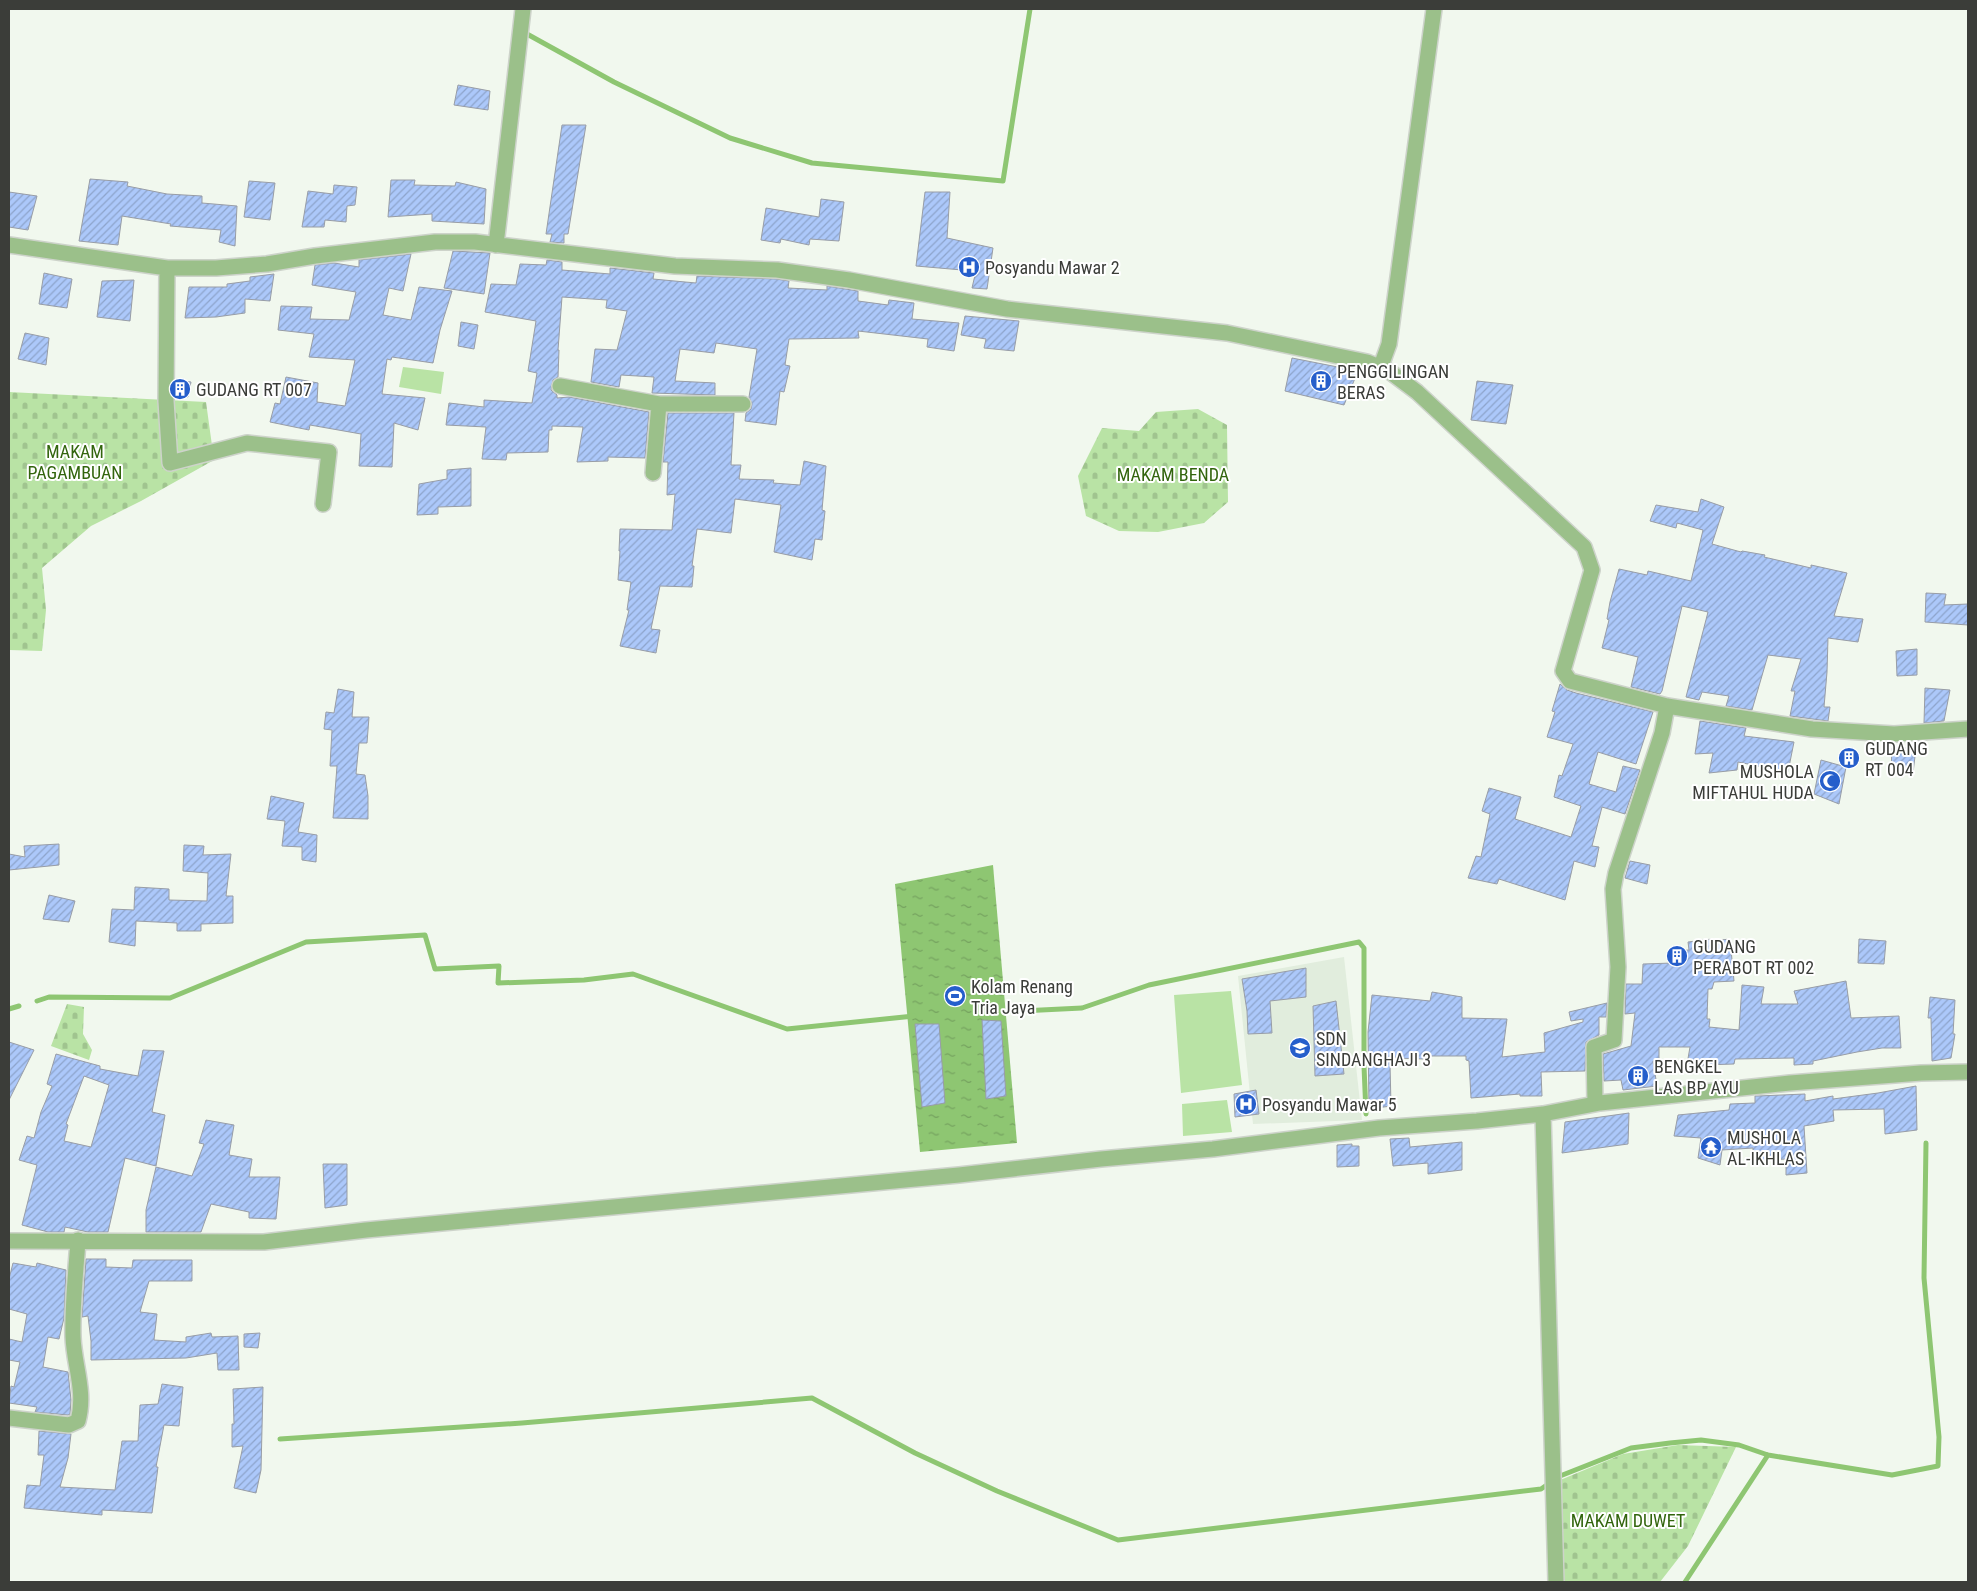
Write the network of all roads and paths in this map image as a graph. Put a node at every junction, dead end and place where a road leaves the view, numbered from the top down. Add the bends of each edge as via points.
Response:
1 (523, 9) edge
2 (1434, 9) edge
3 (9, 245) edge
4 (496, 246) junction
5 (167, 268) junction
6 (1381, 366) junction
7 (560, 386) dead end
8 (660, 404) junction
9 (743, 404) dead end
10 (653, 473) dead end
11 (323, 504) dead end
12 (1667, 706) junction
13 (1968, 729) edge
14 (1968, 1072) edge
15 (1595, 1104) junction
16 (1543, 1114) junction
17 (78, 1240) junction
18 (9, 1241) edge
19 (9, 1418) edge
20 (1556, 1582) edge

1 - 4 street
2 - 6 street via 1389,344
3 - 5 street
4 - 5 street via 475,242 435,242 267,264
4 - 6 street via 676,266 777,270 1007,308 1227,333
5 - 11 street via 166,400 170,463 247,442 329,452
6 - 12 street via 1417,392 1584,547 1592,570 1563,671 1570,682
7 - 8 street
8 - 9 street
8 - 10 street
12 - 13 street via 1812,729 1894,734
12 - 15 street via 1662,733 1613,889 1618,967 1614,1040 1594,1047
14 - 15 street via 1790,1083
15 - 16 street
16 - 17 street via 1379,1128 959,1175 264,1242
16 - 20 street
17 - 18 street
17 - 19 street via 73,1339 82,1409 78,1421 69,1425

